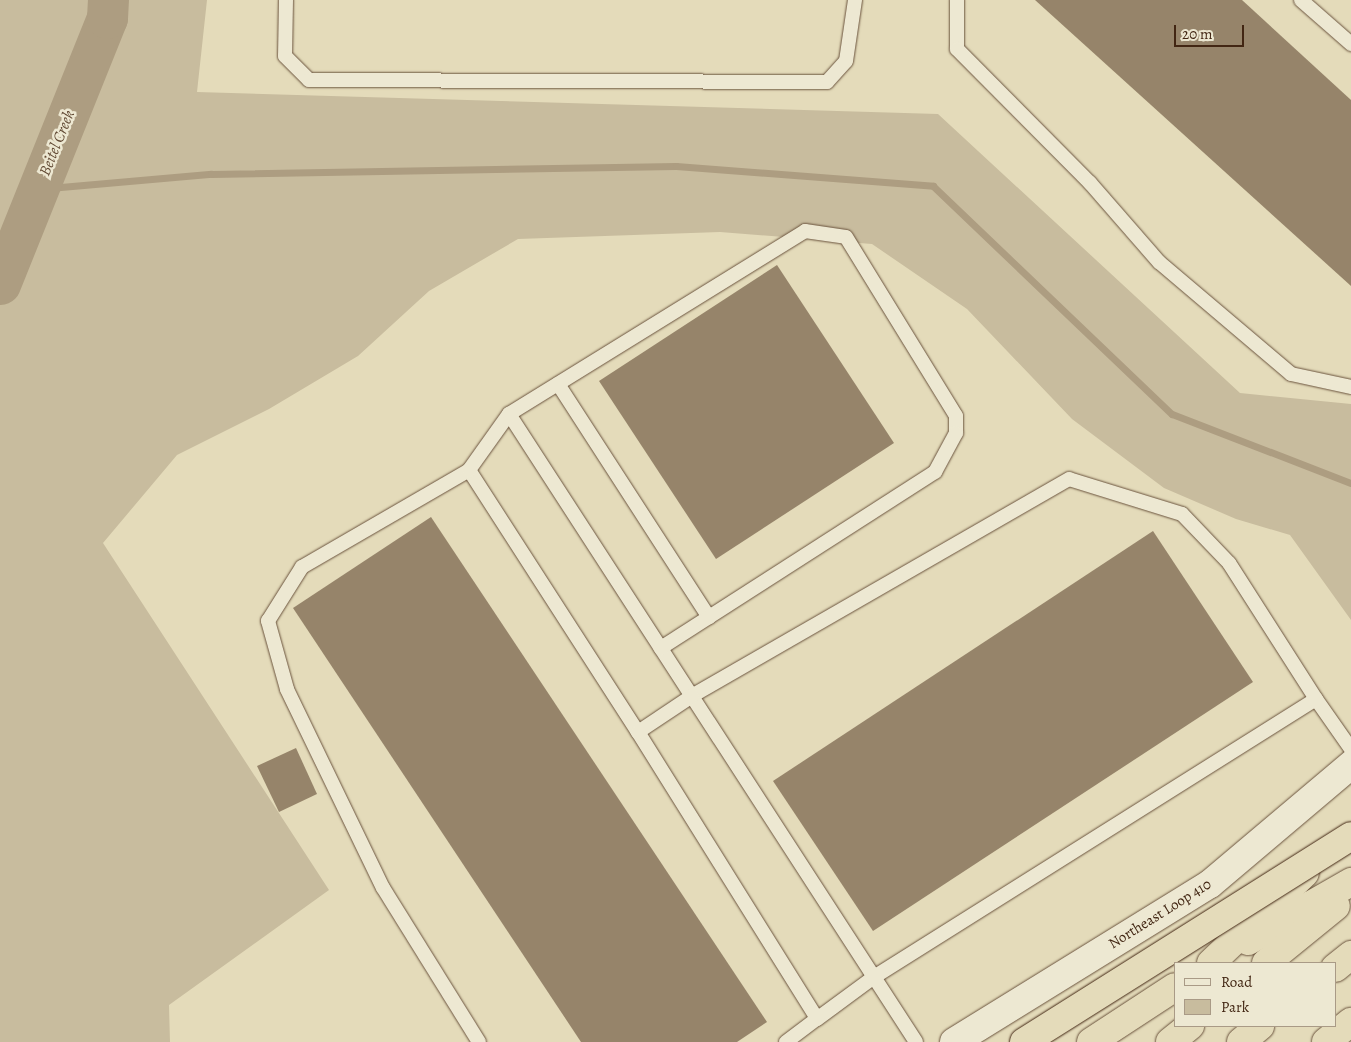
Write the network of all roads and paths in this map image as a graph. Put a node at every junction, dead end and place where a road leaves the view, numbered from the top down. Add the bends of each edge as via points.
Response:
1 (286, 0) edge
2 (856, 0) edge
3 (958, 0) edge
4 (1301, 0) edge
5 (1351, 44) edge
6 (558, 384) junction
7 (1351, 387) edge
8 (509, 414) junction
9 (469, 470) junction
10 (709, 617) junction
11 (661, 648) junction
12 (692, 696) junction
13 (1316, 698) junction
14 (638, 732) junction
15 (1351, 749) edge
16 (1351, 765) edge
17 (1351, 828) edge
18 (1351, 836) edge
19 (1351, 882) edge
20 (1351, 894) edge
21 (1351, 955) edge
22 (1211, 962) edge
23 (1212, 962) edge
24 (1267, 962) edge
25 (1336, 967) edge
26 (874, 977) junction
27 (1174, 988) edge
28 (817, 1019) junction
29 (1189, 1027) edge
30 (1259, 1027) edge
31 (479, 1042) edge
32 (786, 1042) edge
33 (916, 1042) edge
34 (954, 1042) edge
35 (1024, 1042) edge
36 (1091, 1042) edge
37 (1170, 1042) edge
38 (1241, 1042) edge

1 - 2 lane via 285,56 309,80 827,82 846,61
3 - 7 lane via 958,49 1090,183 1159,262 1291,374
4 - 5 lane
6 - 8 lane
6 - 10 lane
6 - 10 lane via 805,231 846,237 956,416 956,433 934,472
8 - 9 lane
8 - 11 lane
9 - 14 lane
9 - 31 lane via 302,567 268,621 287,689 383,888
10 - 11 lane
11 - 12 lane
12 - 13 lane via 1069,479 1182,514 1229,563
12 - 14 lane
12 - 26 lane
13 - 15 lane
13 - 26 lane
14 - 28 lane
16 - 34 main road, Northeast Loop 410 via 1210,884
17 - 22 highway
18 - 35 highway, bridge
19 - 23 highway
20 - 24 highway
21 - 25 highway
26 - 28 lane
26 - 33 lane
27 - 36 highway
28 - 32 lane
29 - 37 highway
30 - 38 highway

